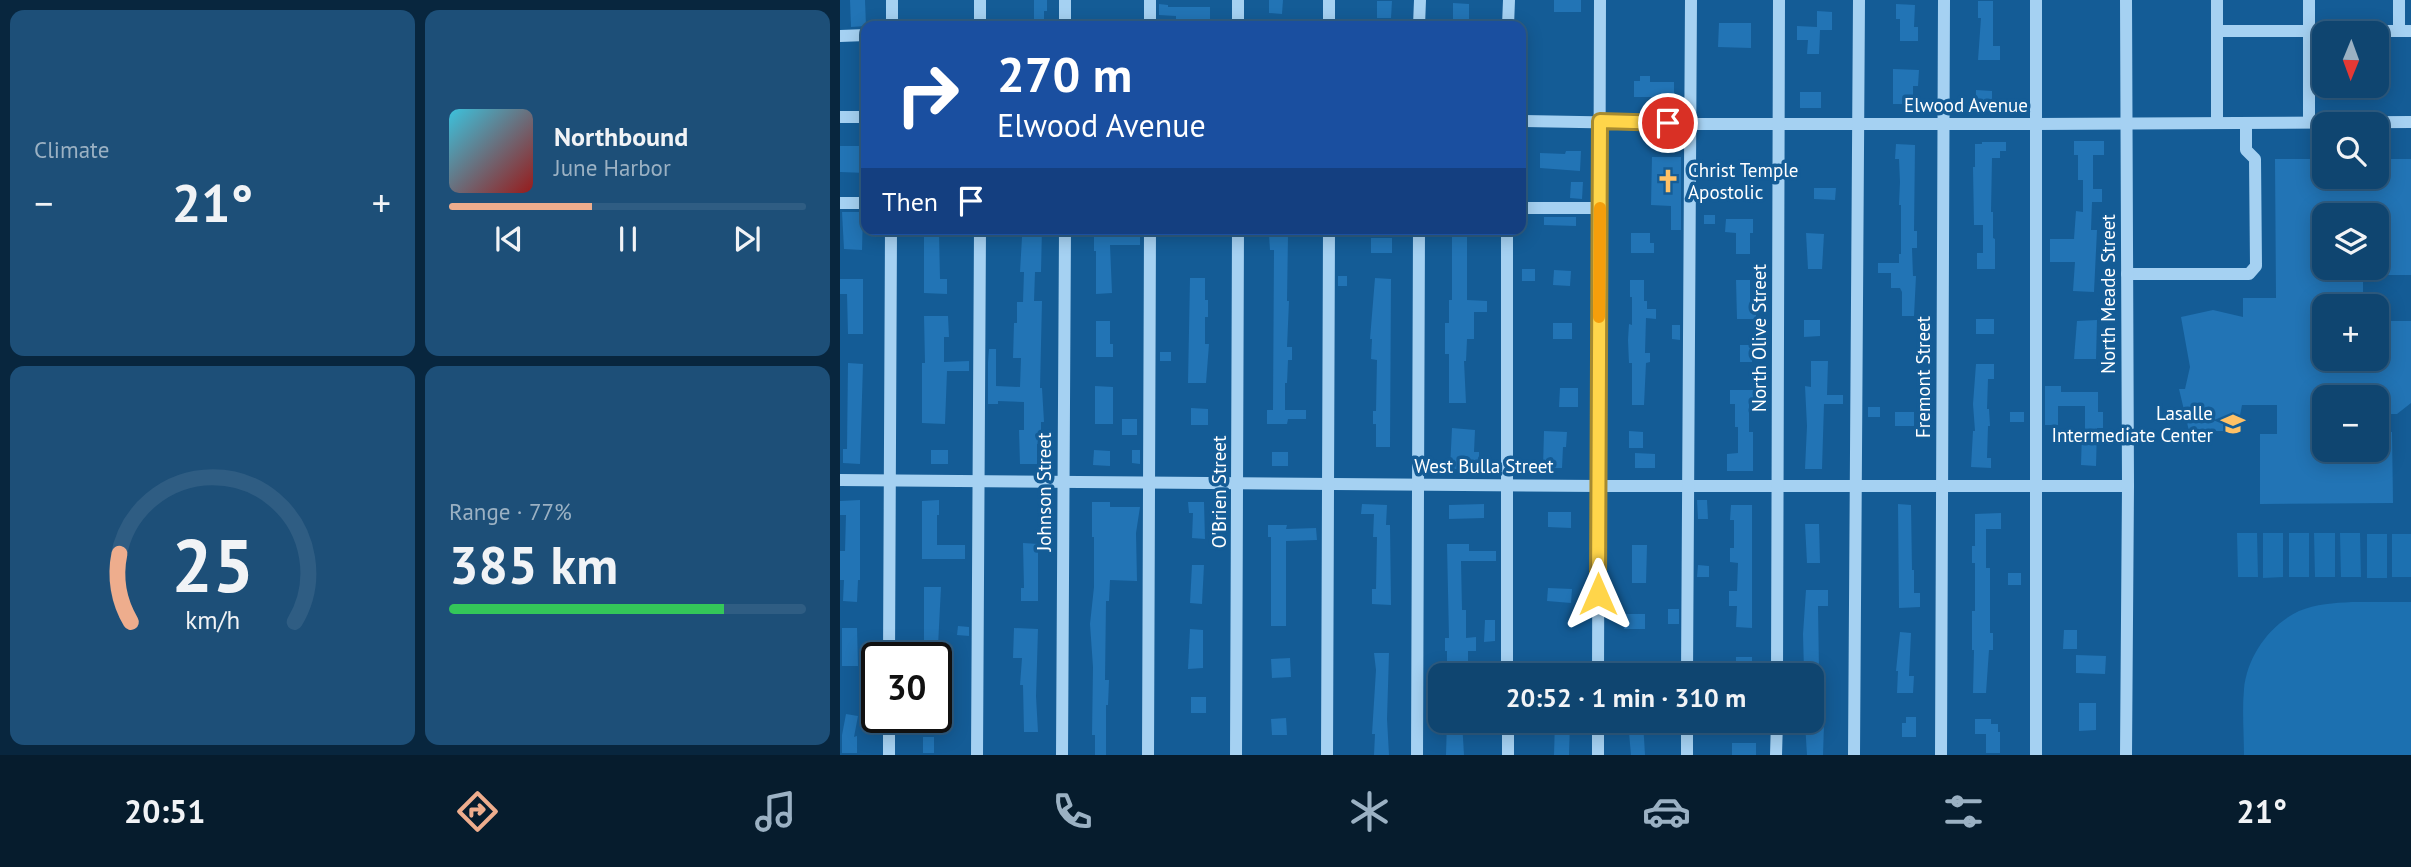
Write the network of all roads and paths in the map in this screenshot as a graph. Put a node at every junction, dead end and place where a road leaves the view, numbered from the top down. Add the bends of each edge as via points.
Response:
1 (892, 0) edge
2 (980, 0) edge
3 (1065, 0) edge
4 (1150, 0) edge
5 (1238, 0) edge
6 (1329, 0) edge
7 (1420, 0) edge
8 (1509, 0) edge
9 (1600, 0) edge
10 (1691, 0) edge
11 (1779, 0) edge
12 (1859, 0) edge
13 (1944, 0) edge
14 (2036, 0) edge
15 (2126, 0) edge
16 (2217, 0) edge
17 (2309, 0) edge
18 (2399, 0) edge
19 (892, 21) edge
20 (980, 21) edge
21 (1065, 21) edge
22 (1150, 21) edge
23 (1238, 21) edge
24 (1329, 21) edge
25 (1419, 21) edge
26 (1508, 21) edge
27 (2217, 31) junction
28 (2309, 31) junction
29 (2405, 31) edge
30 (861, 35) edge
31 (840, 36) edge
32 (840, 117) edge
33 (861, 117) edge
34 (1526, 121) edge
35 (1600, 121) junction
36 (2217, 122) junction
37 (2246, 122) junction
38 (2309, 122) junction
39 (2411, 122) edge
40 (1944, 123) junction
41 (2127, 123) junction
42 (1691, 124) junction
43 (1779, 124) junction
44 (1858, 124) junction
45 (2035, 124) junction
46 (840, 203) edge
47 (861, 203) edge
48 (1526, 208) edge
49 (1600, 208) junction
50 (891, 235) edge
51 (980, 235) edge
52 (1065, 235) edge
53 (1150, 235) edge
54 (1238, 235) edge
55 (1329, 235) edge
56 (1419, 235) edge
57 (1507, 235) edge
58 (2127, 274) junction
59 (840, 480) edge
60 (890, 480) junction
61 (978, 481) junction
62 (1063, 483) junction
63 (1150, 484) junction
64 (1238, 485) junction
65 (1328, 485) junction
66 (1419, 485) junction
67 (1507, 485) junction
68 (1857, 485) junction
69 (1941, 485) junction
70 (1599, 486) junction
71 (1689, 486) junction
72 (1777, 486) junction
73 (2036, 486) junction
74 (2128, 486) junction
75 (889, 642) edge
76 (1507, 663) edge
77 (1598, 663) edge
78 (1687, 663) edge
79 (1777, 663) edge
80 (889, 733) edge
81 (1507, 733) edge
82 (1598, 733) edge
83 (1687, 733) edge
84 (1777, 733) edge
85 (889, 755) edge
86 (977, 755) edge
87 (1062, 755) edge
88 (1148, 755) edge
89 (1236, 755) edge
90 (1327, 755) edge
91 (1417, 755) edge
92 (1508, 755) edge
93 (1598, 755) edge
94 (1687, 755) edge
95 (1776, 755) edge
96 (1854, 755) edge
97 (1941, 755) edge
98 (2036, 755) edge
99 (2126, 755) edge

1 - 19 street
2 - 20 street
3 - 21 street
4 - 22 street
5 - 23 street
6 - 24 street
7 - 25 street
8 - 26 street
9 - 35 street
10 - 42 street
11 - 43 street, North Olive Street
12 - 44 street
13 - 40 street, Fremont Street
14 - 45 street
15 - 41 street, North Meade Street
16 - 27 street
17 - 28 street
18 - 29 street
27 - 28 street
27 - 36 street
28 - 29 street
28 - 38 street
30 - 31 street
32 - 33 street
34 - 35 street, Elwood Avenue
35 - 42 street, Elwood Avenue
35 - 49 street
36 - 37 street, Elwood Avenue
36 - 41 street, Elwood Avenue
37 - 38 street, Elwood Avenue
37 - 58 street via 2246,150 2255,159 2256,266 2249,274
38 - 39 street, Elwood Avenue
40 - 44 street, Elwood Avenue
40 - 45 street, Elwood Avenue
40 - 69 street, Fremont Street
41 - 45 street, Elwood Avenue
41 - 58 street, North Meade Street
42 - 43 street, Elwood Avenue
42 - 71 street
43 - 44 street, Elwood Avenue
43 - 72 street, North Olive Street
44 - 68 street
45 - 73 street
46 - 47 street
48 - 49 street
49 - 70 street
50 - 60 street
51 - 61 street
52 - 62 street, Johnson Street
53 - 63 street
54 - 64 street, O'Brien Street
55 - 65 street
56 - 66 street
57 - 67 street
58 - 74 street, North Meade Street
59 - 60 street, West Bulla Street
60 - 61 street, West Bulla Street
60 - 75 street
61 - 62 street, West Bulla Street
61 - 86 street
62 - 63 street, West Bulla Street
62 - 87 street, Johnson Street
63 - 64 street, West Bulla Street
63 - 88 street
64 - 65 street, West Bulla Street
64 - 89 street, O'Brien Street
65 - 66 street, West Bulla Street
65 - 90 street
66 - 67 street, West Bulla Street
66 - 91 street
67 - 70 street, West Bulla Street
67 - 76 street
68 - 69 street, West Bulla Street
68 - 72 street, West Bulla Street
68 - 96 street
69 - 73 street, West Bulla Street
69 - 97 street, Fremont Street
70 - 71 street, West Bulla Street
70 - 77 street
71 - 72 street, West Bulla Street
71 - 78 street
72 - 79 street, North Olive Street
73 - 74 street, West Bulla Street
73 - 98 street
74 - 99 street, North Meade Street
80 - 85 street
81 - 92 street
82 - 93 street
83 - 94 street
84 - 95 street

